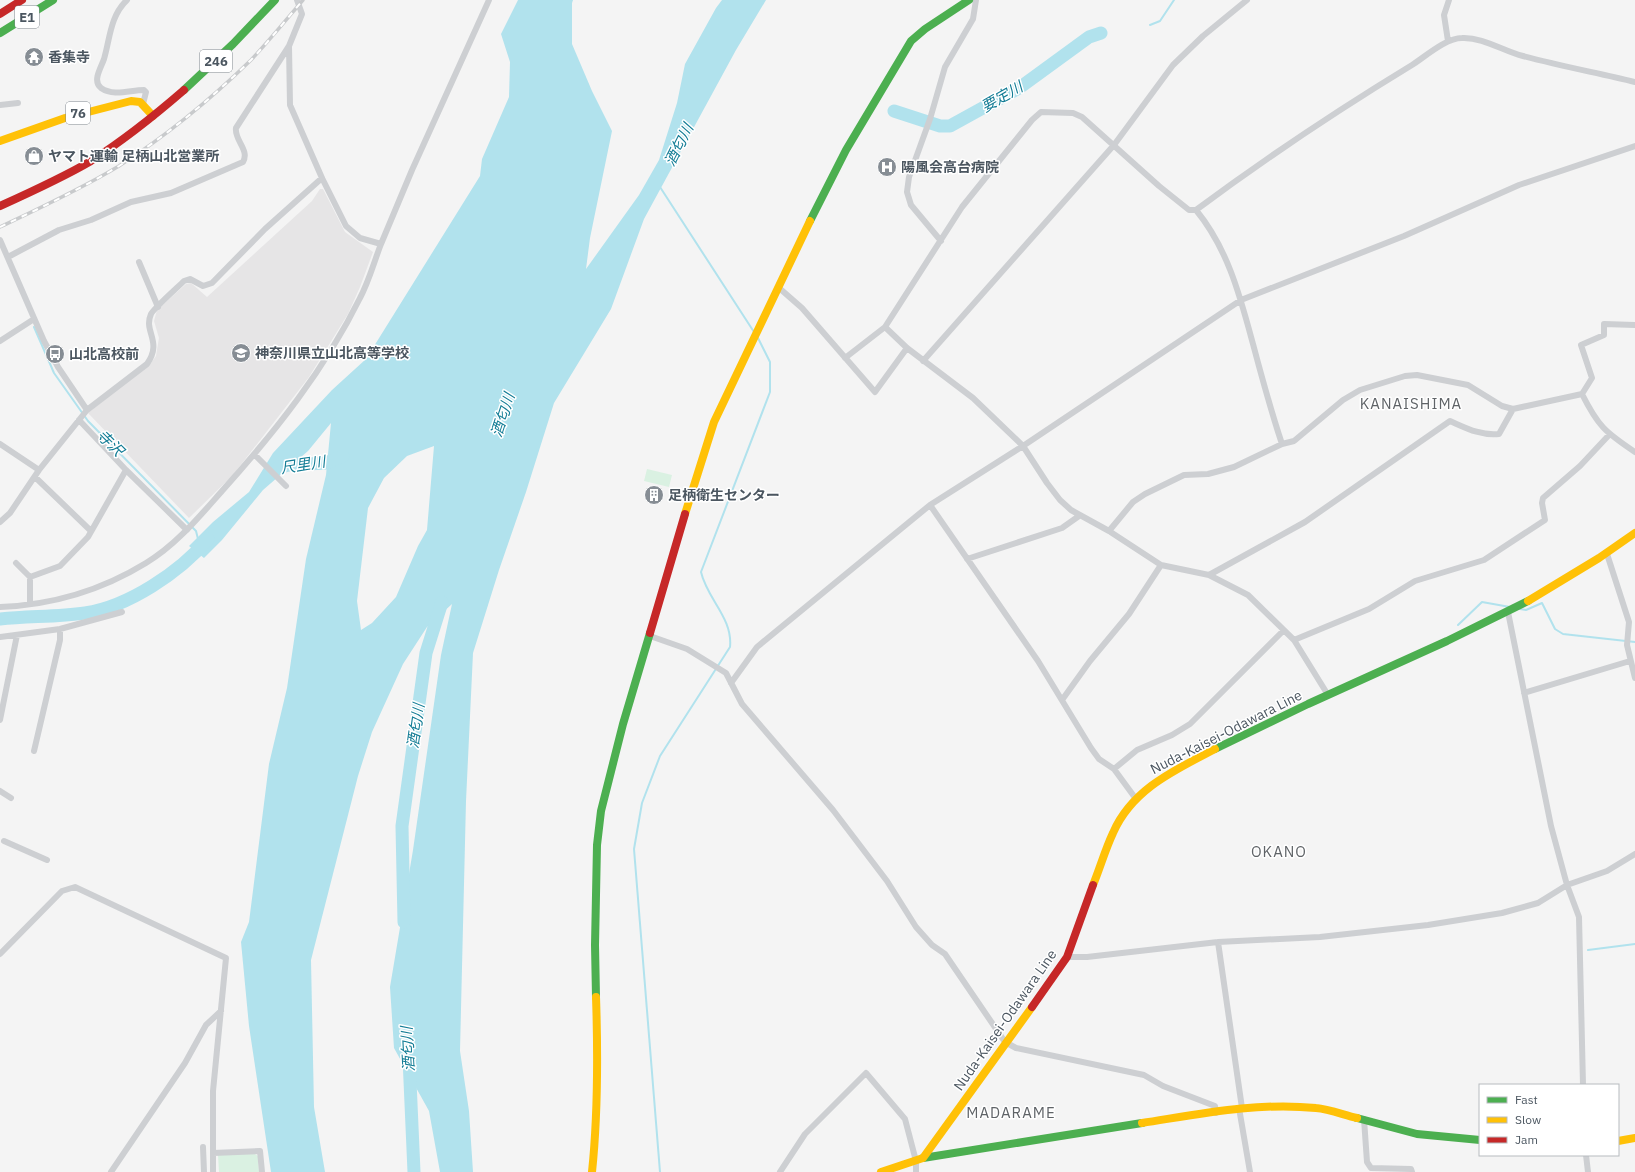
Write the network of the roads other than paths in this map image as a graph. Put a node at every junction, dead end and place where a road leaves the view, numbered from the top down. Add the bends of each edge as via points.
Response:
1 (22, 0) edge
2 (54, 0) edge
3 (127, 0) edge
4 (275, 0) edge
5 (297, 0) edge
6 (488, 0) edge
7 (969, 0) edge
8 (976, 0) edge
9 (1247, 0) edge
10 (1449, 0) edge
11 (0, 14) edge
12 (0, 33) edge
13 (1448, 41) junction
14 (289, 46) junction
15 (1635, 82) edge
16 (18, 103) dead end
17 (143, 104) junction
18 (0, 105) edge
19 (153, 116) junction
20 (0, 141) edge
21 (1114, 145) junction
22 (1635, 146) edge
23 (322, 178) junction
24 (0, 206) edge
25 (1196, 210) junction
26 (0, 240) edge
27 (941, 240) junction
28 (381, 244) junction
29 (8, 257) junction
30 (140, 262) dead end
31 (778, 287) junction
32 (1241, 300) junction
33 (158, 307) junction
34 (34, 319) junction
35 (1635, 325) edge
36 (885, 327) junction
37 (0, 341) edge
38 (907, 348) junction
39 (845, 358) junction
40 (923, 361) junction
41 (1582, 394) junction
42 (1513, 409) junction
43 (87, 410) junction
44 (79, 420) junction
45 (1609, 435) junction
46 (0, 444) edge
47 (1282, 444) junction
48 (1023, 446) junction
49 (1635, 452) edge
50 (255, 455) junction
51 (39, 470) junction
52 (126, 470) junction
53 (35, 477) junction
54 (286, 486) dead end
55 (930, 505) junction
56 (1079, 516) junction
57 (0, 522) edge
58 (187, 530) junction
59 (91, 531) junction
60 (1109, 531) junction
61 (1635, 533) edge
62 (1607, 554) junction
63 (967, 559) junction
64 (16, 563) dead end
65 (1161, 565) junction
66 (1209, 575) junction
67 (30, 577) junction
68 (30, 604) junction
69 (0, 606) edge
70 (122, 612) dead end
71 (1509, 612) junction
72 (1632, 622) edge
73 (60, 629) junction
74 (1283, 631) junction
75 (17, 635) junction
76 (650, 636) junction
77 (0, 637) edge
78 (1294, 640) junction
79 (1630, 661) junction
80 (1635, 678) edge
81 (731, 683) junction
82 (1524, 693) junction
83 (1328, 695) junction
84 (1062, 700) junction
85 (0, 720) edge
86 (34, 751) dead end
87 (1114, 769) junction
88 (0, 791) edge
89 (11, 798) dead end
90 (1136, 799) junction
91 (4, 841) dead end
92 (1635, 854) edge
93 (47, 860) dead end
94 (1567, 885) junction
95 (1218, 942) junction
96 (0, 954) edge
97 (1067, 957) junction
98 (221, 1011) junction
99 (1005, 1042) junction
100 (1583, 1084) edge
101 (1240, 1108) junction
102 (1216, 1113) junction
103 (1364, 1119) junction
104 (1635, 1138) edge
105 (1479, 1140) edge
106 (1619, 1141) edge
107 (203, 1147) dead end
108 (213, 1153) junction
109 (1586, 1156) edge
110 (920, 1159) junction
111 (1371, 1170) edge
112 (111, 1172) edge
113 (204, 1172) edge
114 (213, 1172) edge
115 (262, 1172) edge
116 (592, 1172) edge
117 (780, 1172) edge
118 (881, 1172) edge
119 (916, 1172) edge
120 (1250, 1172) edge
121 (1412, 1172) edge
122 (1588, 1172) edge

1 - 11 main road, E1
2 - 12 main road, E1
3 - 17 street via 120,7 111,28 104,59 97,75 98,83 100,87 117,93 144,90 146,92
4 - 19 main road, 246 via 189,87
5 - 14 street via 302,14
6 - 28 street
7 - 31 main road via 911,41 846,150
8 - 27 street via 972,19 945,67 909,177 907,192 911,205
9 - 21 street via 1173,65
10 - 13 street via 1444,15
13 - 15 street via 1462,38 1477,40 1521,56
13 - 25 street via 1246,172
14 - 23 street via 290,105
14 - 29 street via 236,128 244,152 242,162 171,193 131,202 91,220 59,230
16 - 18 street
17 - 19 main road
17 - 20 main road, 76 via 136,100 76,113
19 - 24 main road, 246 via 92,160 51,183
21 - 25 street via 1189,210
21 - 27 street via 1078,114 1041,112 962,207
21 - 40 street
22 - 32 street via 1519,185 1404,236
23 - 28 street via 346,226 360,238
23 - 33 street via 265,229 212,283 203,286 190,279 184,280
25 - 32 street via 1210,226 1221,246
26 - 29 street
27 - 36 street
28 - 50 street via 361,297 333,348 303,393
29 - 34 street
30 - 33 street
31 - 39 street via 802,308
31 - 76 main road via 714,422 699,465
32 - 47 street
32 - 48 street
33 - 43 street via 152,313 149,323 155,345 153,356 147,364
34 - 37 street
34 - 43 street via 58,367
35 - 41 street via 1604,324 1604,335 1581,344 1592,378
36 - 38 street
36 - 39 street
38 - 39 street via 875,392
38 - 40 street
40 - 48 street via 973,398
41 - 42 street
41 - 45 street via 1595,419
42 - 47 street via 1502,406 1468,385 1417,375 1406,376 1360,390 1343,400 1294,441
42 - 66 street via 1499,434 1475,432 1450,421 1305,522
43 - 44 street
44 - 51 street
44 - 52 street
45 - 49 street
45 - 78 street via 1580,466 1543,498 1545,520 1484,560 1415,581 1369,609
46 - 51 street
47 - 60 street via 1234,467 1208,474 1184,475 1158,488 1133,502
48 - 55 street
48 - 56 street via 1060,500
50 - 54 street
50 - 58 street
51 - 53 street
52 - 58 street
52 - 59 street
53 - 57 street via 10,513
53 - 59 street
55 - 63 street
55 - 81 street via 757,647
56 - 60 street
56 - 63 street via 1062,528
58 - 68 street via 147,562 113,581 80,594
59 - 67 street via 60,566
60 - 65 street
61 - 62 main road, Nuda-Kaisei-Odawara Line
62 - 71 main road, Nuda-Kaisei-Odawara Line
62 - 72 street
63 - 84 street
64 - 67 street
65 - 66 street
65 - 84 street via 1129,614
66 - 74 street via 1248,595
67 - 68 street
68 - 69 street
70 - 73 street
71 - 82 street
71 - 83 main road, Nuda-Kaisei-Odawara Line
72 - 79 street via 1627,645
73 - 75 street
73 - 86 street via 60,640
74 - 78 street
74 - 87 street via 1190,724 1172,736 1137,750
75 - 77 street
75 - 85 street
76 - 81 street via 687,648 726,673
76 - 116 main road via 609,775 600,811 596,844 598,1059 596,1136
78 - 83 street
79 - 80 street
79 - 82 street
81 - 99 street via 742,704 833,810 886,881 916,927 932,945 945,954
82 - 94 street via 1551,826
83 - 90 main road, Nuda-Kaisei-Odawara Line via 1168,773
84 - 87 street via 1099,760
87 - 90 street
88 - 89 street
90 - 97 main road, Nuda-Kaisei-Odawara Line via 1113,832
91 - 93 street
92 - 94 street via 1607,871
94 - 95 street via 1538,903 1502,913 1428,925 1320,937
94 - 100 street via 1579,917
95 - 97 street
95 - 101 street
96 - 98 street via 62,891 75,887 226,958
97 - 99 main road, Nuda-Kaisei-Odawara Line
98 - 108 street via 213,1091
98 - 112 street via 206,1025 185,1063
99 - 102 street via 1016,1048 1144,1075 1163,1086 1215,1106
99 - 110 main road, Nuda-Kaisei-Odawara Line
101 - 102 main road
101 - 103 main road via 1317,1108
101 - 120 street
102 - 110 main road
103 - 105 main road via 1417,1134
103 - 111 street via 1367,1162
104 - 106 main road
107 - 113 street
108 - 114 street
108 - 115 street via 260,1151
109 - 122 street
110 - 117 street via 905,1119 866,1073 805,1134
110 - 118 main road
110 - 119 street
111 - 121 street via 1411,1169

